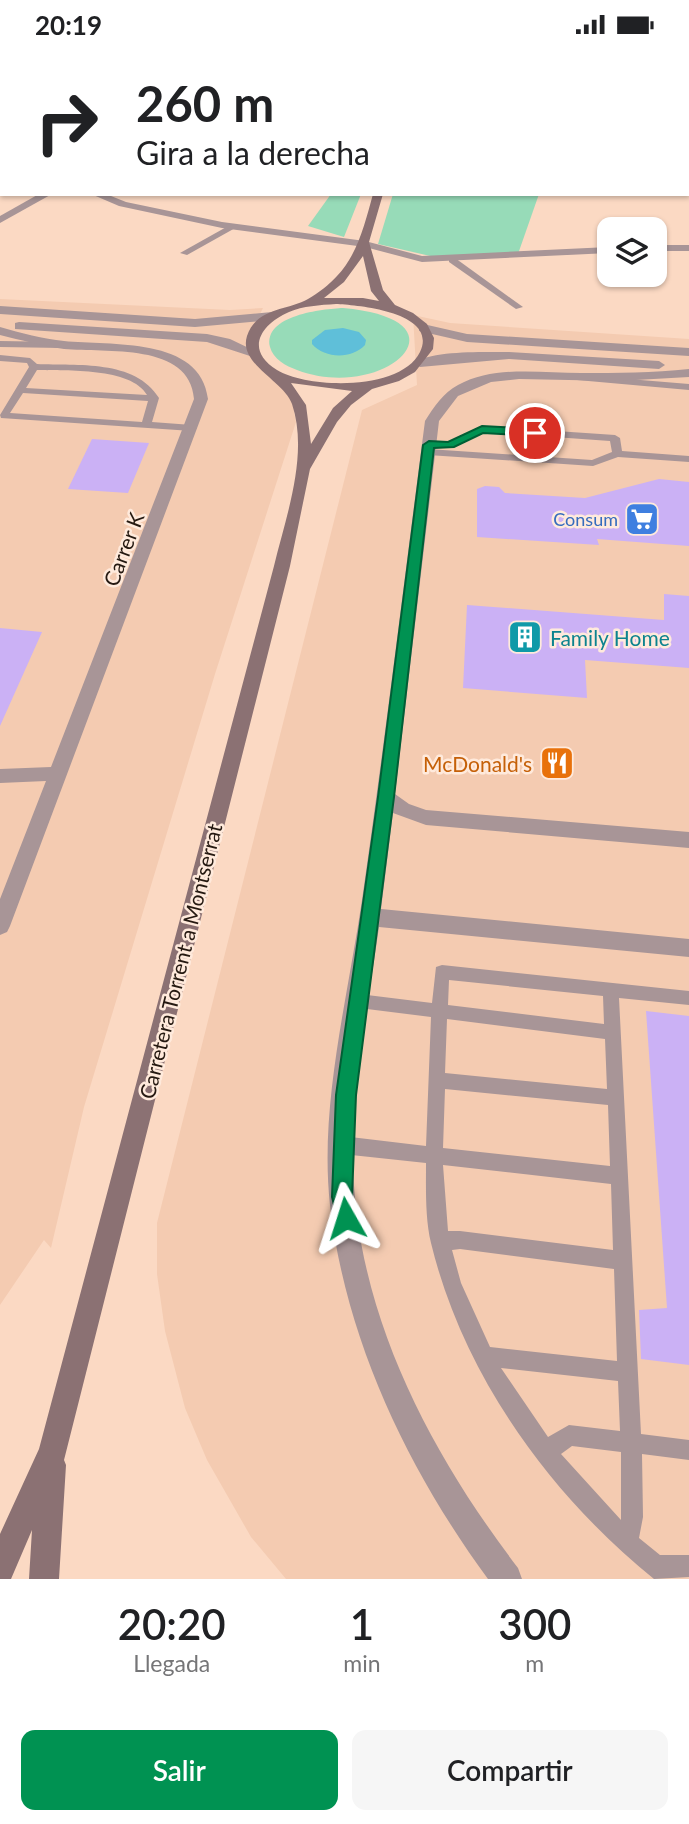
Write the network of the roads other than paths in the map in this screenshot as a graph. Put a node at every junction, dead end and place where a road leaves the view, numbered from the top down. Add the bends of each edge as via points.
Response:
1 (43, 196) edge
2 (101, 196) edge
3 (377, 196) edge
4 (0, 220) edge
5 (233, 227) junction
6 (365, 244) junction
7 (667, 248) edge
8 (689, 248) edge
9 (597, 251) edge
10 (184, 253) dead end
11 (452, 260) junction
12 (309, 303) junction
13 (390, 307) junction
14 (519, 307) dead end
15 (0, 310) edge
16 (272, 316) junction
17 (0, 325) edge
18 (423, 328) junction
19 (0, 331) edge
20 (0, 344) edge
21 (65, 345) junction
22 (253, 352) junction
23 (689, 352) edge
24 (0, 358) edge
25 (419, 363) junction
26 (34, 367) junction
27 (689, 367) edge
28 (689, 373) edge
29 (276, 374) junction
30 (572, 377) junction
31 (368, 385) junction
32 (689, 387) edge
33 (20, 390) junction
34 (154, 398) junction
35 (146, 425) junction
36 (192, 428) junction
37 (428, 448) junction
38 (617, 454) junction
39 (689, 459) edge
40 (304, 470) junction
41 (59, 774) junction
42 (0, 776) edge
43 (386, 797) junction
44 (689, 841) edge
45 (9, 877) edge
46 (370, 917) junction
47 (0, 926) edge
48 (689, 949) edge
49 (611, 989) junction
50 (689, 998) edge
51 (359, 1001) junction
52 (439, 1011) junction
53 (613, 1033) junction
54 (436, 1080) junction
55 (616, 1098) junction
56 (342, 1146) junction
57 (434, 1155) junction
58 (619, 1176) junction
59 (440, 1241) junction
60 (623, 1261) junction
61 (484, 1356) junction
62 (628, 1372) junction
63 (631, 1443) junction
64 (689, 1450) edge
65 (547, 1451) junction
66 (53, 1452) junction
67 (628, 1541) junction
68 (689, 1566) edge
69 (0, 1568) edge
70 (663, 1573) edge
71 (44, 1579) edge
72 (507, 1579) edge

1 - 4 street
2 - 5 street
3 - 6 main road
5 - 6 street
5 - 10 lane
6 - 11 street via 422,259
6 - 12 main road via 336,286
6 - 13 main road via 377,291
7 - 8 street
9 - 11 street
11 - 14 lane
12 - 13 main road via 351,300
12 - 16 main road
13 - 18 main road
15 - 16 street via 195,323
16 - 22 main road via 254,333
17 - 22 street via 206,338
18 - 23 street via 467,338
18 - 25 main road via 429,339 428,351
19 - 21 street, Carrer K
20 - 21 lane
21 - 36 street, Carrer K via 126,348 183,365 199,382 201,399
22 - 29 main road
24 - 26 lane via 30,361
25 - 27 street via 501,355
25 - 31 main road via 389,380
26 - 33 lane
26 - 34 lane via 120,373 139,379
28 - 30 street
29 - 31 main road via 318,386
29 - 40 main road via 297,401 304,428
30 - 32 lane
30 - 37 street via 508,376 464,387 440,407 432,421
31 - 40 main road via 335,412
33 - 34 lane
33 - 35 lane via 4,416
34 - 35 lane
35 - 36 lane
36 - 41 street, Carrer K
37 - 38 lane via 593,463
37 - 38 lane via 450,445 482,429 615,438
37 - 43 street
38 - 39 lane
40 - 66 main road, Carretera Torrent a Montserrat
41 - 42 street
41 - 45 street, Carrer K
43 - 44 street via 402,809 426,817
43 - 46 street
45 - 47 street, Carrer K
46 - 48 street
46 - 51 street
49 - 50 lane
49 - 52 lane via 442,972
49 - 53 lane
51 - 52 lane
51 - 56 street
52 - 53 lane
52 - 54 lane
53 - 55 lane
54 - 55 lane
54 - 57 lane
55 - 58 lane
56 - 57 lane
56 - 72 street via 342,1197 353,1261 368,1324 394,1395 468,1530
57 - 58 lane
57 - 59 lane
58 - 60 lane
59 - 60 lane
59 - 61 lane via 460,1312
60 - 62 lane
61 - 62 lane
61 - 65 lane
62 - 63 lane
63 - 64 lane
63 - 65 lane via 569,1435
63 - 67 lane
65 - 67 lane via 579,1494
66 - 69 main road
66 - 71 main road
67 - 70 lane
68 - 70 lane

